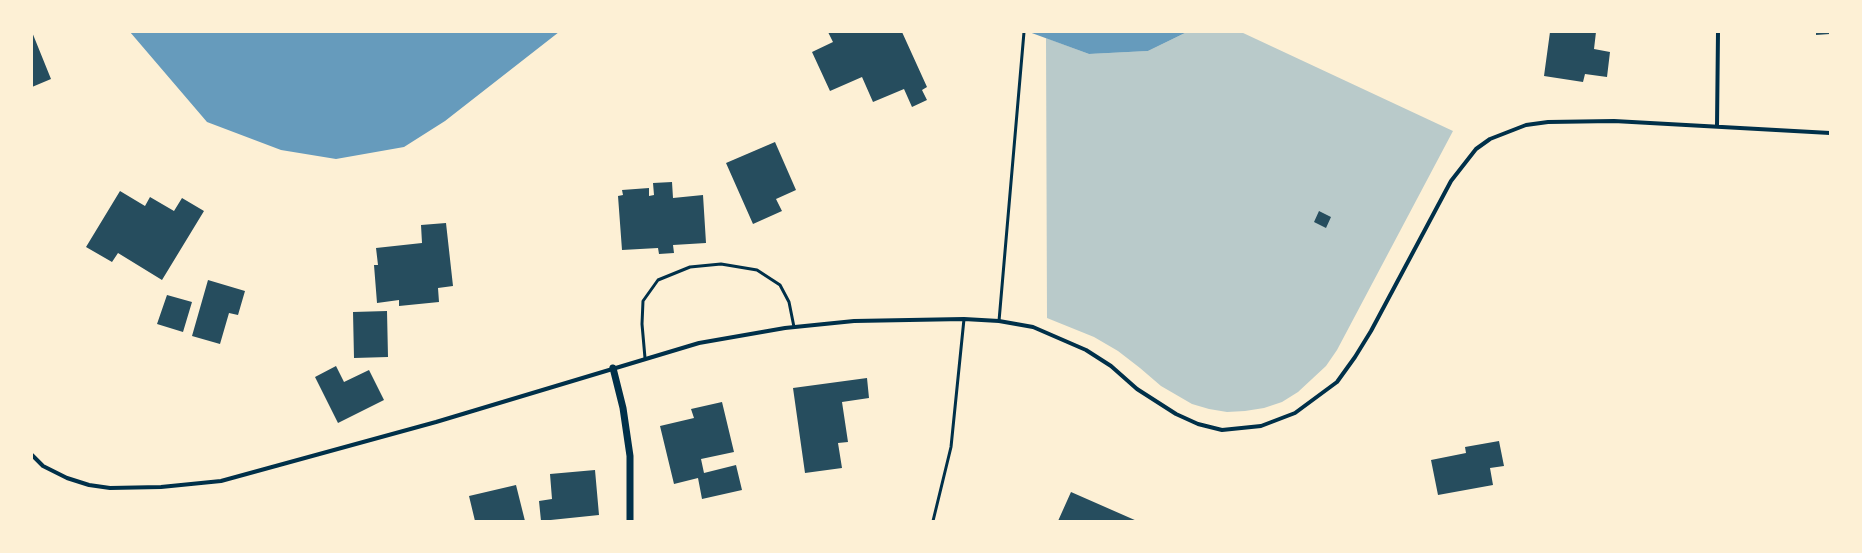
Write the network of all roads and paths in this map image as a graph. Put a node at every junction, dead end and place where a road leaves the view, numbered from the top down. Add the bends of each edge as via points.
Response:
1 (1024, 32) edge
2 (1718, 32) edge
3 (1717, 126) junction
4 (1830, 133) edge
5 (964, 319) junction
6 (998, 321) junction
7 (794, 327) junction
8 (645, 358) junction
9 (613, 368) junction
10 (32, 455) edge
11 (630, 521) edge
12 (933, 521) edge

1 - 6 lane
2 - 3 street
3 - 4 street
3 - 6 street via 1614,121 1548,122 1526,125 1490,139 1476,149 1451,181 1371,331 1337,382 1295,413 1261,426 1222,430 1198,424 1176,414 1137,389 1111,366 1086,350 1033,327
5 - 6 street
5 - 7 street via 854,321
5 - 12 lane via 951,447
7 - 8 street via 699,343
7 - 8 lane via 789,302 780,285 757,270 721,264 690,267 658,280 643,301
8 - 9 street
9 - 10 street via 436,422 220,482 161,488 110,488 67,478 43,466
9 - 11 street via 623,408 630,456

